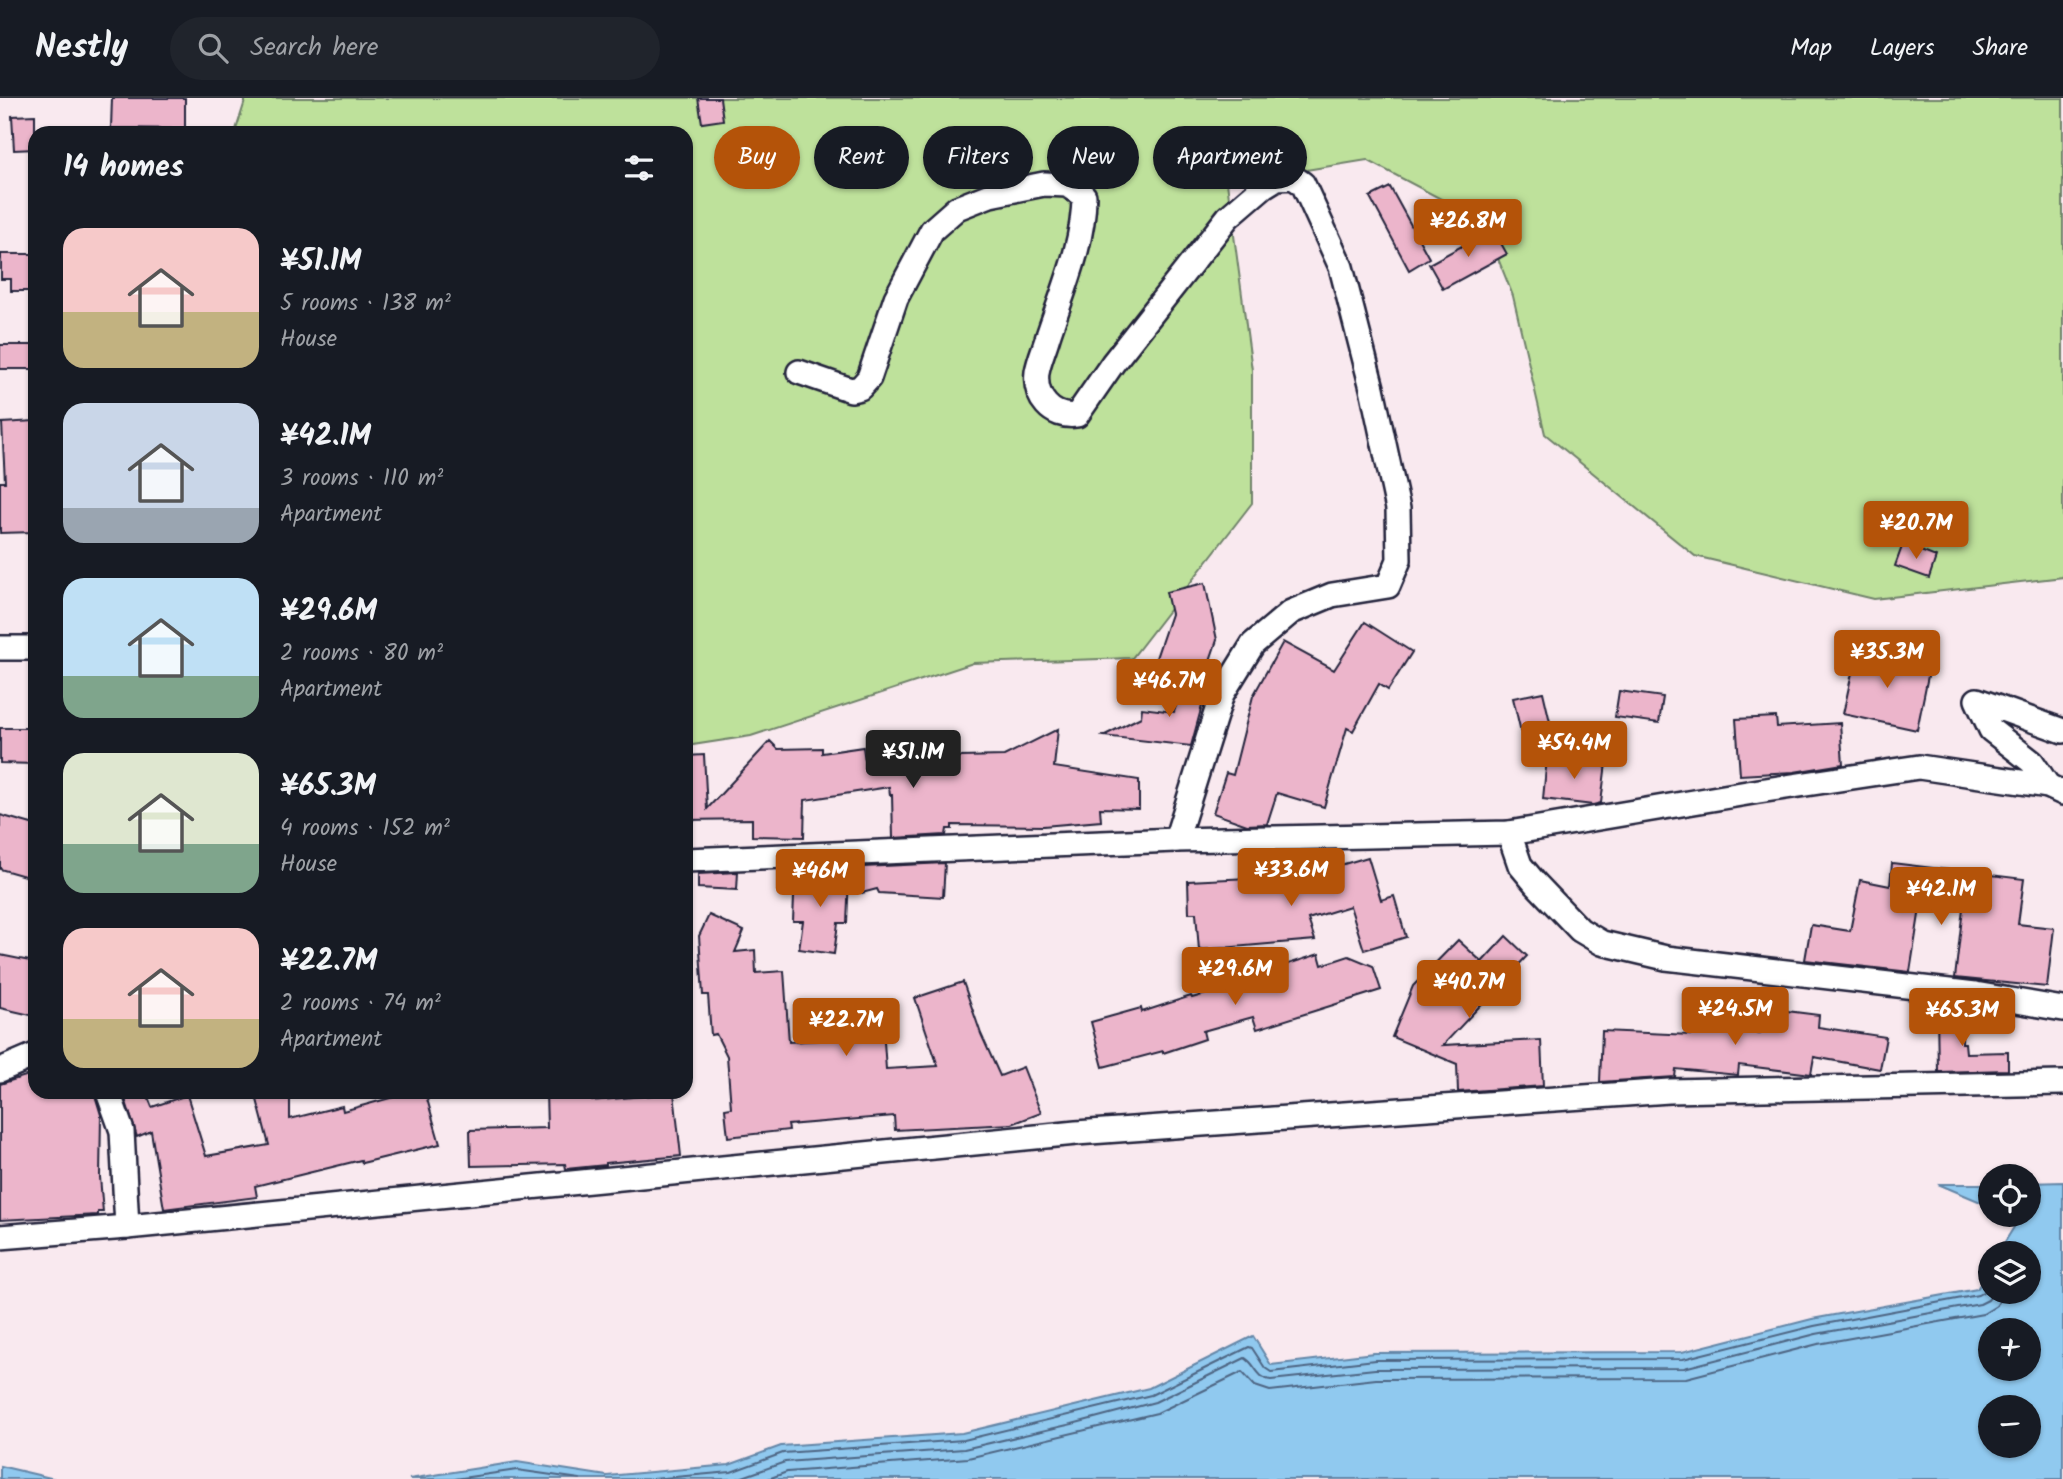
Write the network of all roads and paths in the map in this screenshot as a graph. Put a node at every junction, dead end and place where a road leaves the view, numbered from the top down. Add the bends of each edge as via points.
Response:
1 (799, 372) dead end
2 (0, 648) edge
3 (28, 648) edge
4 (2063, 731) edge
5 (2056, 790) edge
6 (1509, 833) junction
7 (1176, 840) junction
8 (693, 860) edge
9 (2063, 1009) edge
10 (28, 1058) edge
11 (0, 1070) edge
12 (2063, 1083) edge
13 (111, 1099) edge
14 (127, 1227) junction
15 (0, 1237) edge

1 - 7 street via 851,390 860,388 869,378 896,298 932,230 957,208 989,195 1044,184 1067,185 1084,196 1084,216 1037,372 1039,394 1047,406 1067,416 1077,415 1228,217 1277,178 1293,177 1303,184 1341,267 1372,388 1398,509 1399,560 1388,586 1332,595 1291,612 1253,644 1222,694
2 - 3 street
4 - 5 street via 1977,699 1991,730 2032,762
5 - 6 street via 1919,767
6 - 7 street
6 - 9 street via 1520,865 1535,883 1580,930 1602,943 1666,958 1961,992
7 - 8 street
10 - 11 street
12 - 14 street via 1669,1091 1090,1132
13 - 14 street via 122,1131
14 - 15 street

